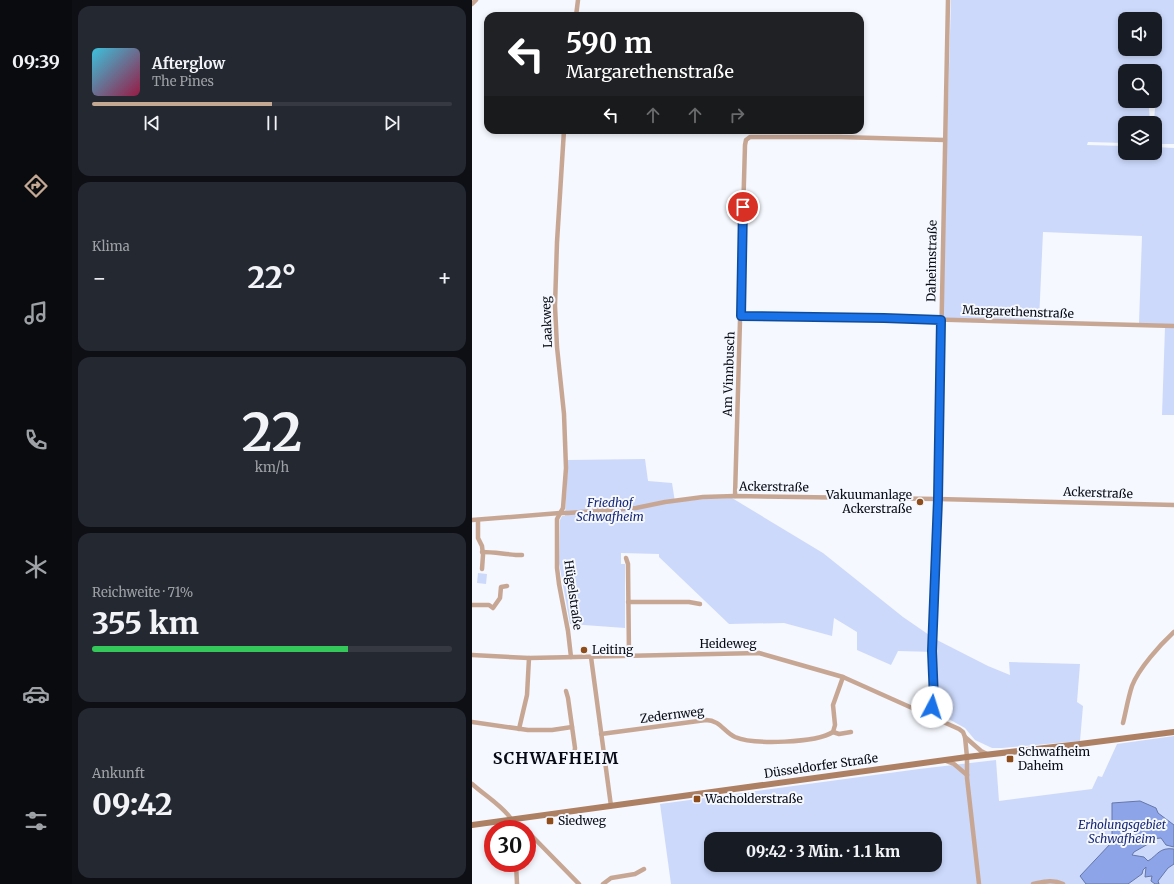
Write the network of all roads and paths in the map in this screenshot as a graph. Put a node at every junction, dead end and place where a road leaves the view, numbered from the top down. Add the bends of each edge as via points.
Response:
1 (476, 0) edge
2 (578, 0) edge
3 (948, 0) edge
4 (472, 4) edge
5 (576, 12) edge
6 (564, 134) edge
7 (945, 140) junction
8 (741, 316) junction
9 (941, 320) junction
10 (1174, 326) edge
11 (735, 496) junction
12 (938, 499) junction
13 (1174, 505) edge
14 (560, 513) junction
15 (472, 520) edge
16 (478, 520) junction
17 (482, 552) junction
18 (522, 556) dead end
19 (626, 558) dead end
20 (482, 569) dead end
21 (507, 586) dead end
22 (628, 602) junction
23 (700, 604) dead end
24 (472, 605) edge
25 (1174, 632) edge
26 (472, 655) edge
27 (591, 656) junction
28 (629, 656) junction
29 (571, 657) junction
30 (529, 658) junction
31 (843, 677) junction
32 (566, 691) dead end
33 (930, 715) junction
34 (472, 722) edge
35 (1123, 723) dead end
36 (572, 727) junction
37 (519, 729) junction
38 (834, 732) junction
39 (851, 732) dead end
40 (1174, 732) edge
41 (601, 734) junction
42 (964, 737) junction
43 (989, 755) junction
44 (574, 756) dead end
45 (967, 757) junction
46 (946, 761) junction
47 (967, 775) junction
48 (472, 784) edge
49 (611, 806) junction
50 (511, 820) joint
51 (484, 823) edge
52 (472, 825) edge
53 (536, 840) edge
54 (644, 869) dead end
55 (517, 872) edge
56 (518, 884) edge
57 (579, 884) edge
58 (603, 884) edge
59 (979, 884) edge
60 (1033, 884) edge
61 (1063, 884) edge

1 - 4 street
2 - 5 street
3 - 7 street, Daheimstraße
6 - 14 street, Laakweg via 555,306 566,446 563,508
7 - 8 street, Am Vinnbusch via 825,137 750,137 746,140
7 - 9 street, Daheimstraße
8 - 9 street, Margarethenstraße
8 - 11 street, Am Vinnbusch
9 - 10 street, Margarethenstraße
9 - 12 street, Daheimstraße
11 - 12 street, Ackerstraße
11 - 14 street, Ackerstraße via 703,497 636,508
12 - 13 street, Ackerstraße
12 - 33 street, Daheimstraße via 932,651 934,699
14 - 16 street, Ackerstraße
14 - 29 street, Hügelstraße via 557,519 557,568
15 - 16 street, Ackerstraße
16 - 17 street via 478,538
17 - 18 street
17 - 20 street
19 - 22 street
21 - 24 street via 501,587 500,598 494,608 489,605
22 - 23 street
22 - 28 street
25 - 35 street via 1139,673 1132,686
26 - 30 street, Heideweg
27 - 28 street, Heideweg
27 - 29 street, Heideweg
27 - 41 street
28 - 31 street, Heideweg via 760,653
29 - 30 street, Heideweg
30 - 37 street via 527,695
31 - 33 street, Heideweg
31 - 38 street via 833,705
32 - 36 street
33 - 42 street, Heideweg via 959,729
34 - 37 street
36 - 37 street
36 - 44 street
38 - 39 street, Zedernweg
38 - 41 street, Zedernweg via 816,738 770,742 737,738 717,722 706,720
40 - 43 main road, Düsseldorfer Straße
41 - 49 street
42 - 43 street, Heideweg
42 - 45 street
43 - 45 main road, Düsseldorfer Straße
45 - 46 main road, Düsseldorfer Straße
45 - 47 street
46 - 47 street
46 - 49 main road, Düsseldorfer Straße
47 - 59 street
48 - 50 street via 496,803
49 - 50 main road, Düsseldorfer Straße
51 - 52 main road, Düsseldorfer Straße
53 - 57 street
54 - 58 street via 635,874 611,878
55 - 56 street
60 - 61 street via 1047,881

